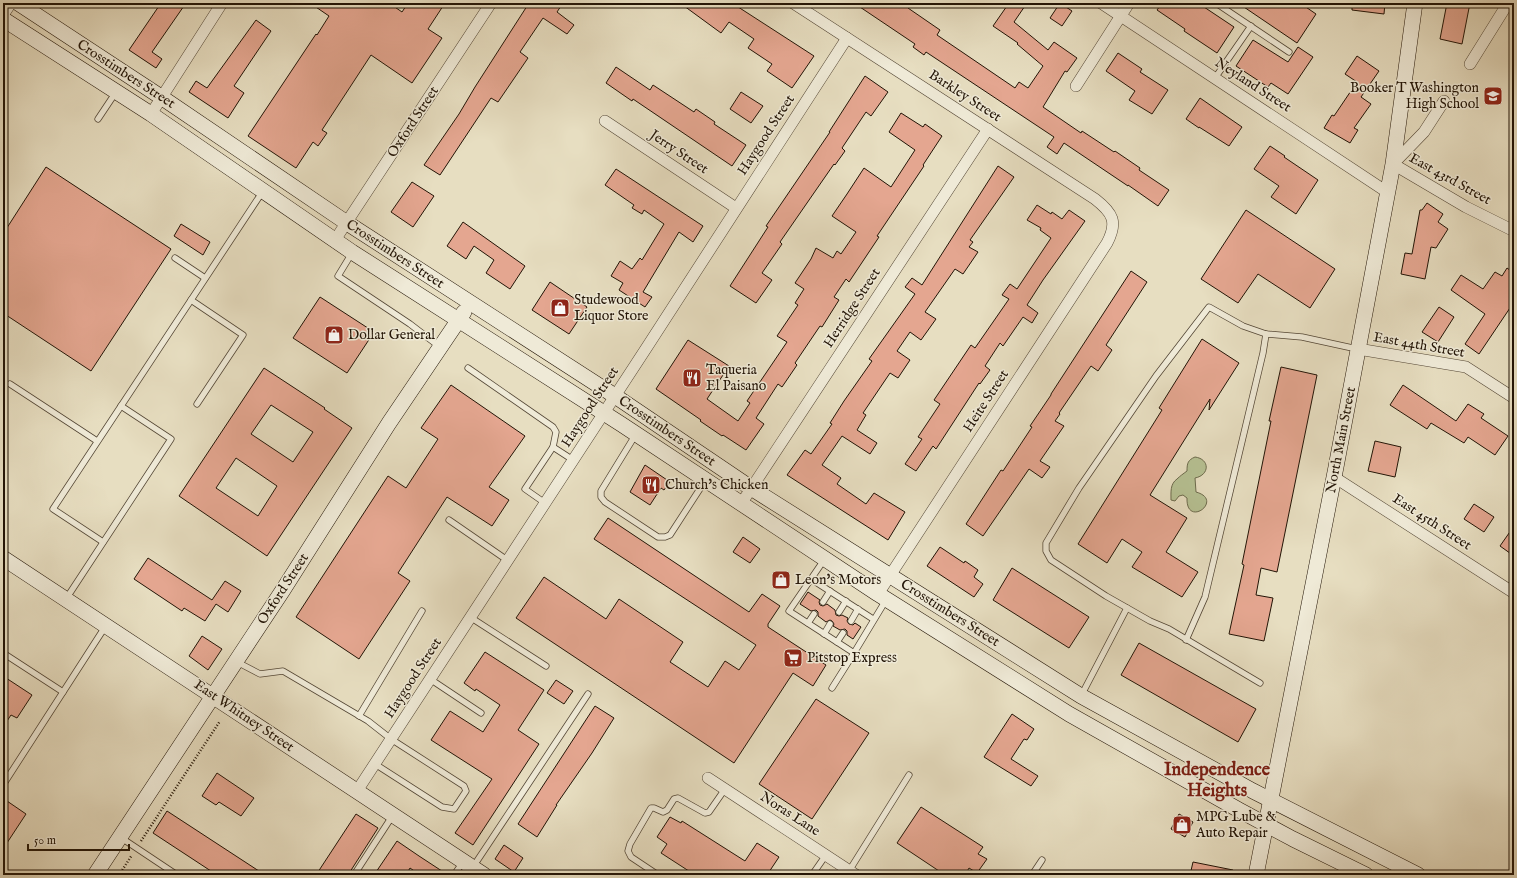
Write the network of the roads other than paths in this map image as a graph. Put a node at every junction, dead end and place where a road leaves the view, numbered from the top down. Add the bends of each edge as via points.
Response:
1 (11, 3) edge
2 (18, 3) edge
3 (222, 3) edge
4 (491, 3) edge
5 (793, 3) edge
6 (1101, 3) edge
7 (1130, 3) edge
8 (1216, 3) edge
9 (1415, 3) edge
10 (1508, 3) edge
11 (3, 15) edge
12 (1121, 16) junction
13 (3, 19) edge
14 (1251, 26) junction
15 (847, 38) junction
16 (1289, 52) dead end
17 (1470, 64) dead end
18 (1215, 78) junction
19 (1076, 86) dead end
20 (116, 92) junction
21 (161, 97) junction
22 (1444, 101) dead end
23 (151, 114) junction
24 (98, 119) dead end
25 (605, 121) dead end
26 (988, 130) junction
27 (1393, 164) junction
28 (263, 191) junction
29 (1387, 192) junction
30 (736, 208) junction
31 (1112, 221) joint
32 (347, 223) junction
33 (1512, 227) edge
34 (336, 240) junction
35 (352, 252) junction
36 (175, 258) dead end
37 (206, 278) junction
38 (191, 300) junction
39 (470, 303) junction
40 (458, 320) junction
41 (1266, 334) junction
42 (440, 347) junction
43 (1358, 349) junction
44 (468, 368) dead end
45 (10, 384) dead end
46 (615, 396) junction
47 (1514, 398) edge
48 (197, 404) dead end
49 (121, 406) junction
50 (605, 413) junction
51 (636, 434) junction
52 (97, 441) junction
53 (553, 447) junction
54 (574, 460) junction
55 (1334, 477) junction
56 (706, 480) junction
57 (751, 488) junction
58 (545, 503) junction
59 (741, 504) junction
60 (449, 520) dead end
61 (103, 542) junction
62 (3, 558) edge
63 (825, 559) junction
64 (508, 560) junction
65 (891, 575) junction
66 (811, 579) junction
67 (830, 591) junction
68 (1514, 593) edge
69 (882, 597) junction
70 (66, 599) junction
71 (846, 601) junction
72 (823, 602) dead end
73 (1128, 608) junction
74 (858, 609) junction
75 (422, 611) dead end
76 (838, 612) dead end
77 (814, 614) dead end
78 (470, 617) junction
79 (874, 619) junction
80 (851, 620) dead end
81 (808, 623) junction
82 (830, 624) dead end
83 (106, 626) junction
84 (843, 633) dead end
85 (824, 634) junction
86 (1186, 640) junction
87 (837, 642) junction
88 (3, 653) edge
89 (854, 653) junction
90 (235, 660) junction
91 (546, 666) dead end
92 (430, 679) junction
93 (1260, 683) dead end
94 (832, 688) dead end
95 (63, 692) junction
96 (588, 694) dead end
97 (213, 696) junction
98 (1081, 696) junction
99 (481, 713) dead end
100 (1069, 714) junction
101 (359, 716) junction
102 (391, 739) junction
103 (375, 764) junction
104 (909, 775) dead end
105 (708, 778) dead end
106 (3, 785) edge
107 (725, 789) junction
108 (357, 791) junction
109 (1270, 800) junction
110 (393, 815) junction
111 (1266, 824) junction
112 (120, 837) junction
113 (826, 855) junction
114 (1042, 860) dead end
115 (473, 868) edge
116 (3, 872) edge
117 (852, 873) edge
118 (8, 875) edge
119 (95, 875) edge
120 (178, 875) edge
121 (354, 875) edge
122 (454, 875) edge
123 (658, 875) edge
124 (812, 875) edge
125 (1032, 875) edge
126 (1256, 875) edge
127 (1366, 875) edge
128 (1418, 875) edge

1 - 11 street
2 - 21 main road, Crosstimbers Street
3 - 21 street
4 - 32 street, Oxford Street
5 - 15 street, Barkley Street
6 - 12 street, Neyland Street
7 - 12 street
8 - 14 lane
9 - 27 main road, North Main Street
10 - 17 street
12 - 18 street, Neyland Street
12 - 19 street
13 - 20 main road, Crosstimbers Street
14 - 16 lane
14 - 18 lane
15 - 26 street, Barkley Street
15 - 30 street, Haygood Street
18 - 29 street, Neyland Street
20 - 23 main road, Crosstimbers Street
20 - 24 lane
21 - 23 street
21 - 32 main road, Crosstimbers Street
22 - 27 street via 1424,132
23 - 28 main road, Crosstimbers Street
25 - 30 street, Jerry Street
26 - 31 street, Barkley Street via 1095,199 1108,209
26 - 57 street, Herridge Street
27 - 29 main road, North Main Street
27 - 33 street, East 43rd Street via 1466,207
28 - 34 main road, Crosstimbers Street
28 - 37 lane
29 - 43 main road, North Main Street
30 - 46 street, Haygood Street
31 - 65 street, Heite Street via 1112,232 1107,243
32 - 34 street, Oxford Street
32 - 39 main road, Crosstimbers Street
34 - 35 main road, Crosstimbers Street
35 - 40 main road, Crosstimbers Street
35 - 42 lane via 338,276
36 - 37 lane
37 - 38 lane
38 - 48 lane via 243,335
38 - 49 lane
39 - 40 main road, Oxford Street
39 - 46 main road, Crosstimbers Street
40 - 42 main road, Oxford Street
40 - 50 main road, Crosstimbers Street
41 - 43 lane via 1302,337
41 - 73 lane via 1243,326 1209,307 1156,376 1079,488 1048,540 1046,551 1052,560
41 - 86 lane via 1205,597
42 - 90 main road, Oxford Street
43 - 47 street, East 44th Street via 1466,368
43 - 55 main road, North Main Street
44 - 53 lane via 553,427 556,432
45 - 52 lane
46 - 50 street, Haygood Street
46 - 57 main road, Crosstimbers Street
49 - 52 lane
49 - 61 lane via 171,439
50 - 51 main road, Crosstimbers Street
50 - 54 street, Haygood Street
51 - 56 main road, Crosstimbers Street
51 - 56 lane via 601,491 601,497 658,537 670,535
52 - 61 lane via 53,509
53 - 54 lane
53 - 58 lane via 525,489
54 - 58 street, Haygood Street
55 - 68 street, East 45th Street
55 - 109 main road, North Main Street
56 - 59 main road, Crosstimbers Street
57 - 59 street, Herridge Street
57 - 65 main road, Crosstimbers Street
58 - 64 street, Haygood Street
59 - 63 main road, Crosstimbers Street
60 - 64 lane
61 - 70 lane
62 - 70 main road, East Whitney Street
63 - 66 lane
63 - 69 main road, Crosstimbers Street
64 - 78 street, Haygood Street
65 - 69 street, Heite Street
65 - 98 main road, Crosstimbers Street
66 - 67 lane
66 - 81 lane via 790,611
67 - 71 lane
67 - 72 lane
69 - 79 lane
69 - 100 main road, Crosstimbers Street
70 - 83 main road, East Whitney Street
71 - 74 lane
71 - 76 lane
73 - 86 lane
73 - 98 lane
74 - 79 lane
74 - 80 lane
75 - 101 lane
77 - 81 lane
78 - 91 lane
78 - 92 street, Haygood Street
79 - 89 lane
81 - 85 lane
82 - 85 lane
83 - 95 lane
83 - 97 main road, East Whitney Street
84 - 87 lane
85 - 87 lane
86 - 93 lane
87 - 89 lane
88 - 95 lane
89 - 94 lane
90 - 97 main road, Oxford Street
90 - 101 lane via 260,674 283,671
92 - 99 lane
92 - 102 street, Haygood Street
95 - 106 lane
96 - 115 lane
97 - 108 main road, East Whitney Street
97 - 112 main road, Oxford Street
98 - 100 main road
98 - 109 main road, Crosstimbers Street
100 - 111 main road, Crosstimbers Street
101 - 102 lane
102 - 103 street, Haygood Street
102 - 103 lane via 464,786 466,791 454,809 442,807
103 - 108 street, Haygood Street
104 - 117 lane
105 - 107 street, Noras Lane
107 - 113 street, Noras Lane
107 - 123 lane via 709,812 705,813 678,798 674,799 664,812 651,808 628,851 631,857
108 - 110 main road, East Whitney Street
109 - 111 main road, North Main Street
109 - 128 main road, Crosstimbers Street
110 - 115 main road, East Whitney Street
110 - 121 lane
111 - 126 main road, North Main Street
111 - 127 main road, Crosstimbers Street
112 - 119 main road, Oxford Street
112 - 120 lane
113 - 117 street, Noras Lane
113 - 124 lane
114 - 125 lane
115 - 122 lane
116 - 118 lane

